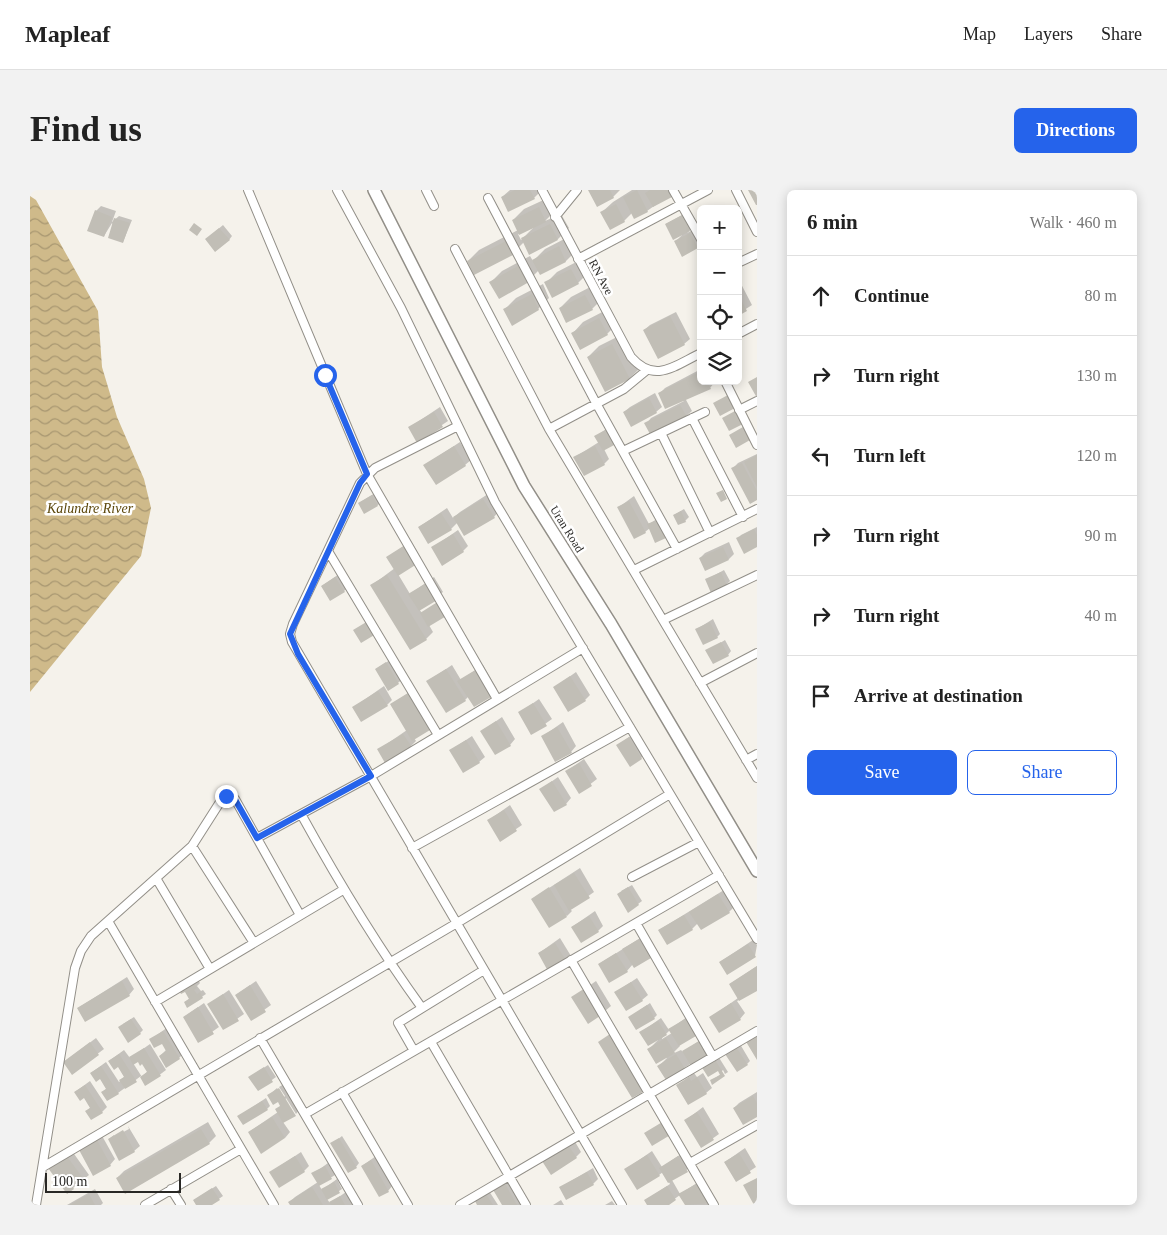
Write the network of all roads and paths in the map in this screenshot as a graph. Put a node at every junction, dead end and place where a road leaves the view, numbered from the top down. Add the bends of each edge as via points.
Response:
1 (248, 190) edge
2 (337, 190) edge
3 (374, 190) edge
4 (426, 190) edge
5 (542, 190) edge
6 (577, 190) edge
7 (673, 190) edge
8 (708, 190) edge
9 (736, 190) edge
10 (488, 198) dead end
11 (681, 204) junction
12 (434, 206) dead end
13 (555, 217) junction
14 (757, 232) edge
15 (697, 233) edge
16 (455, 249) dead end
17 (757, 254) edge
18 (578, 259) junction
19 (742, 261) edge
20 (757, 324) edge
21 (742, 332) edge
22 (697, 355) edge
23 (647, 370) junction
24 (727, 385) edge
25 (757, 401) edge
26 (596, 404) junction
27 (739, 410) junction
28 (705, 412) dead end
29 (692, 418) junction
30 (458, 426) junction
31 (549, 429) junction
32 (661, 433) junction
33 (757, 445) edge
34 (623, 451) junction
35 (367, 474) junction
36 (757, 509) edge
37 (742, 516) junction
38 (710, 533) junction
39 (677, 549) junction
40 (328, 551) junction
41 (634, 570) junction
42 (757, 575) edge
43 (663, 620) junction
44 (583, 648) junction
45 (757, 653) edge
46 (700, 683) junction
47 (497, 699) junction
48 (630, 728) junction
49 (438, 735) junction
50 (757, 754) edge
51 (746, 760) junction
52 (371, 776) junction
53 (757, 778) edge
54 (670, 794) junction
55 (301, 814) junction
56 (257, 838) junction
57 (699, 842) junction
58 (192, 846) junction
59 (412, 848) junction
60 (757, 871) edge
61 (719, 875) junction
62 (632, 877) dead end
63 (156, 878) junction
64 (343, 890) junction
65 (300, 915) junction
66 (108, 921) junction
67 (457, 923) junction
68 (636, 923) junction
69 (757, 938) edge
70 (254, 942) junction
71 (571, 960) junction
72 (389, 963) junction
73 (210, 969) junction
74 (484, 970) junction
75 (502, 1001) junction
76 (155, 1002) junction
77 (422, 1008) junction
78 (757, 1031) edge
79 (260, 1038) junction
80 (430, 1042) junction
81 (414, 1051) junction
82 (713, 1057) junction
83 (197, 1075) junction
84 (342, 1092) junction
85 (650, 1094) junction
86 (305, 1114) junction
87 (757, 1125) edge
88 (582, 1133) junction
89 (240, 1149) junction
90 (690, 1163) junction
91 (43, 1167) junction
92 (509, 1176) junction
93 (171, 1189) junction
94 (465, 1204) edge
95 (36, 1205) edge
96 (145, 1205) edge
97 (180, 1205) edge
98 (274, 1205) edge
99 (358, 1205) edge
100 (408, 1205) edge
101 (526, 1205) edge
102 (622, 1205) edge
103 (714, 1205) edge

1 - 35 street
2 - 30 street via 379,266
3 - 60 main road, Uran Road via 524,486 611,624
4 - 12 street
5 - 13 street, RN Ave
6 - 13 street
7 - 11 street
8 - 11 street
9 - 14 street
10 - 26 street
11 - 15 street
11 - 18 street
13 - 18 street, RN Ave
16 - 31 street
17 - 19 street
18 - 23 street, RN Ave via 631,357
20 - 21 street
22 - 23 street via 664,371
23 - 26 street via 631,384
24 - 27 street
25 - 27 street
26 - 31 street
26 - 34 street
27 - 33 street
28 - 29 street
29 - 32 street
29 - 37 street
30 - 35 street
30 - 44 street via 495,502
31 - 41 street
32 - 34 street
32 - 38 street
34 - 39 street
35 - 40 street
35 - 47 street
36 - 37 street
37 - 38 street
38 - 39 street
39 - 41 street
40 - 49 street
40 - 52 street via 290,634 298,654
41 - 43 street
42 - 43 street
43 - 46 street
44 - 47 street
44 - 48 street
45 - 46 street
46 - 51 street
47 - 49 street
48 - 54 street
48 - 59 street
49 - 52 street
50 - 51 street
51 - 53 street
52 - 55 street
52 - 59 street
54 - 57 street
54 - 67 street
55 - 56 street
55 - 64 street
56 - 58 street via 235,799 228,795 222,799
56 - 65 street
57 - 61 street
57 - 62 street
58 - 63 street
58 - 70 street
59 - 67 street
61 - 68 street
61 - 69 street
63 - 66 street
63 - 73 street
64 - 65 street
64 - 72 street
65 - 70 street
66 - 76 street
66 - 91 street via 91,936 75,968
67 - 72 street
67 - 74 street
68 - 71 street
68 - 82 street
70 - 73 street
71 - 75 street
71 - 85 street
72 - 77 street
72 - 79 street
73 - 76 street
74 - 75 street
74 - 77 street
75 - 80 street
75 - 88 street
76 - 83 street
77 - 81 street via 398,1023
78 - 82 street
79 - 83 street
79 - 86 street
80 - 81 street
80 - 92 street
81 - 84 street
82 - 85 street
83 - 89 street
83 - 91 street
84 - 86 street
84 - 100 street
85 - 88 street
85 - 90 street
86 - 99 street
87 - 90 street
88 - 92 street
88 - 102 street
89 - 93 street
89 - 98 street
90 - 103 street
91 - 95 street
92 - 94 street
92 - 101 street
93 - 96 street
93 - 97 street

